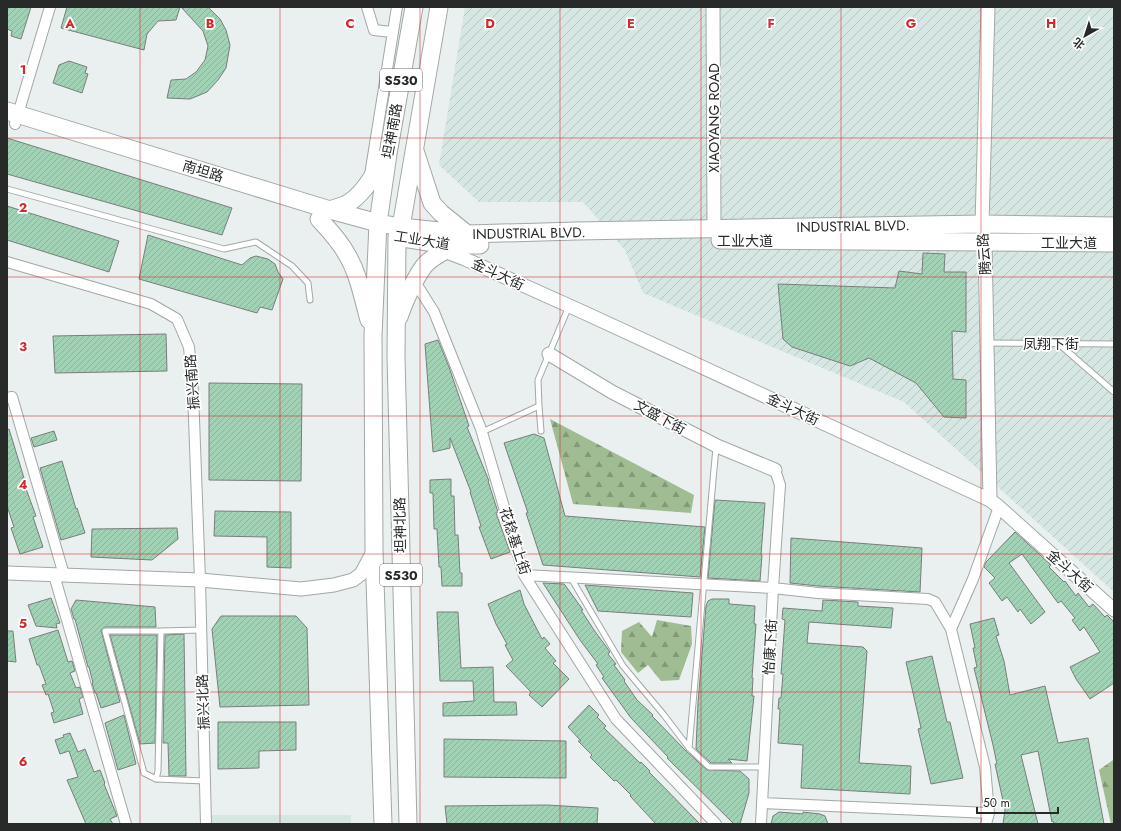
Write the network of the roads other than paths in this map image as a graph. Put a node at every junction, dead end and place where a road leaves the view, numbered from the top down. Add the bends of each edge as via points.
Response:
1 (50, 7) edge
2 (367, 7) edge
3 (396, 7) edge
4 (414, 7) edge
5 (439, 7) edge
6 (713, 7) edge
7 (988, 7) edge
8 (392, 32) junction
9 (12, 118) edge
10 (414, 149) junction
11 (388, 154) junction
12 (368, 183) junction
13 (7, 189) edge
14 (324, 214) junction
15 (982, 224) junction
16 (1114, 226) edge
17 (378, 228) junction
18 (714, 229) junction
19 (399, 232) junction
20 (468, 234) junction
21 (986, 243) junction
22 (1114, 243) edge
23 (450, 248) junction
24 (7, 262) edge
25 (415, 282) junction
26 (310, 300) dead end
27 (569, 306) junction
28 (396, 326) junction
29 (373, 336) junction
30 (987, 343) junction
31 (1059, 344) junction
32 (1114, 344) edge
33 (549, 354) junction
34 (1114, 392) edge
35 (7, 398) edge
36 (539, 406) junction
37 (541, 430) dead end
38 (482, 432) junction
39 (716, 446) junction
40 (775, 470) joint
41 (994, 503) junction
42 (374, 550) junction
43 (7, 573) edge
44 (59, 575) junction
45 (524, 575) junction
46 (571, 578) junction
47 (200, 580) junction
48 (704, 584) junction
49 (772, 588) junction
50 (1114, 610) edge
51 (951, 629) junction
52 (201, 630) junction
53 (161, 631) junction
54 (689, 748) junction
55 (764, 767) junction
56 (156, 779) junction
57 (205, 781) junction
58 (762, 803) junction
59 (989, 813) junction
60 (126, 824) edge
61 (206, 824) edge
62 (383, 824) edge
63 (408, 824) edge
64 (716, 824) edge
65 (761, 824) edge
66 (986, 824) edge

1 - 9 street
2 - 8 street via 374,30
3 - 8 street
4 - 11 main road, 坦神南路 / S530
5 - 10 main road, 坦神南路 / S530
6 - 18 street, XIAOYANG ROAD
7 - 15 street, 腾云路
8 - 12 street
9 - 14 main road, 南坦路
10 - 19 main road, 坦神南路 / S530
10 - 20 main road via 432,203
11 - 12 main road
11 - 17 main road, 坦神南路 / S530
12 - 14 main road via 356,197
13 - 26 lane via 224,249 256,242 292,266 308,283
14 - 17 main road, 南坦路
14 - 29 main road via 354,271
15 - 16 main road, INDUSTRIAL BLVD.
15 - 18 main road, INDUSTRIAL BLVD.
15 - 21 street, 腾云路
17 - 19 main road, 南坦路
17 - 29 main road, 坦神北路 / S530
18 - 20 main road, INDUSTRIAL BLVD.
19 - 20 main road, INDUSTRIAL BLVD.
19 - 23 main road, 工业大道
19 - 28 main road, 坦神北路 / S530
21 - 22 main road, 工业大道
21 - 23 main road, 工业大道 via 716,240
21 - 30 street, 腾云路
23 - 25 main road via 424,266
23 - 27 street, 金斗大街 via 466,259
24 - 47 street, 振兴南路 via 151,304 177,320 189,348 193,392
25 - 28 main road via 404,302
25 - 38 street, 花稔基上街 via 434,312
27 - 33 lane
27 - 41 street, 金斗大街
28 - 63 main road, 坦神北路 / S530
29 - 42 main road, 坦神北路 / S530
30 - 31 lane, 凤翔下街
30 - 41 street, 腾云路
31 - 32 lane, 凤翔下街
31 - 34 lane
33 - 36 lane via 538,380
33 - 39 street, 文盛下街 via 612,392
35 - 44 street via 12,397
36 - 37 lane
36 - 38 lane
38 - 45 street, 花稔基上街
39 - 40 street, 文盛下街
39 - 48 lane
40 - 49 street, 怡康下街 via 780,485
41 - 50 street, 金斗大街
41 - 51 street via 973,579
42 - 47 street via 361,574 353,580 334,585 301,589
42 - 62 main road, 坦神北路 / S530
43 - 44 street
44 - 47 street
44 - 60 street
45 - 46 street
45 - 64 street, 花稔基上街 via 616,719
46 - 48 street
46 - 54 lane via 623,666
47 - 52 street, 振兴北路
48 - 49 street
48 - 54 lane
49 - 51 street via 928,599 935,602
49 - 55 street, 怡康下街
51 - 59 street via 985,767
52 - 53 lane
52 - 57 street, 振兴北路
53 - 56 lane
53 - 56 lane via 105,631 144,773
54 - 55 lane via 708,767
55 - 58 street, 怡康下街
56 - 57 lane
57 - 61 street, 振兴北路
58 - 59 street
58 - 65 street, 怡康下街
59 - 66 street

